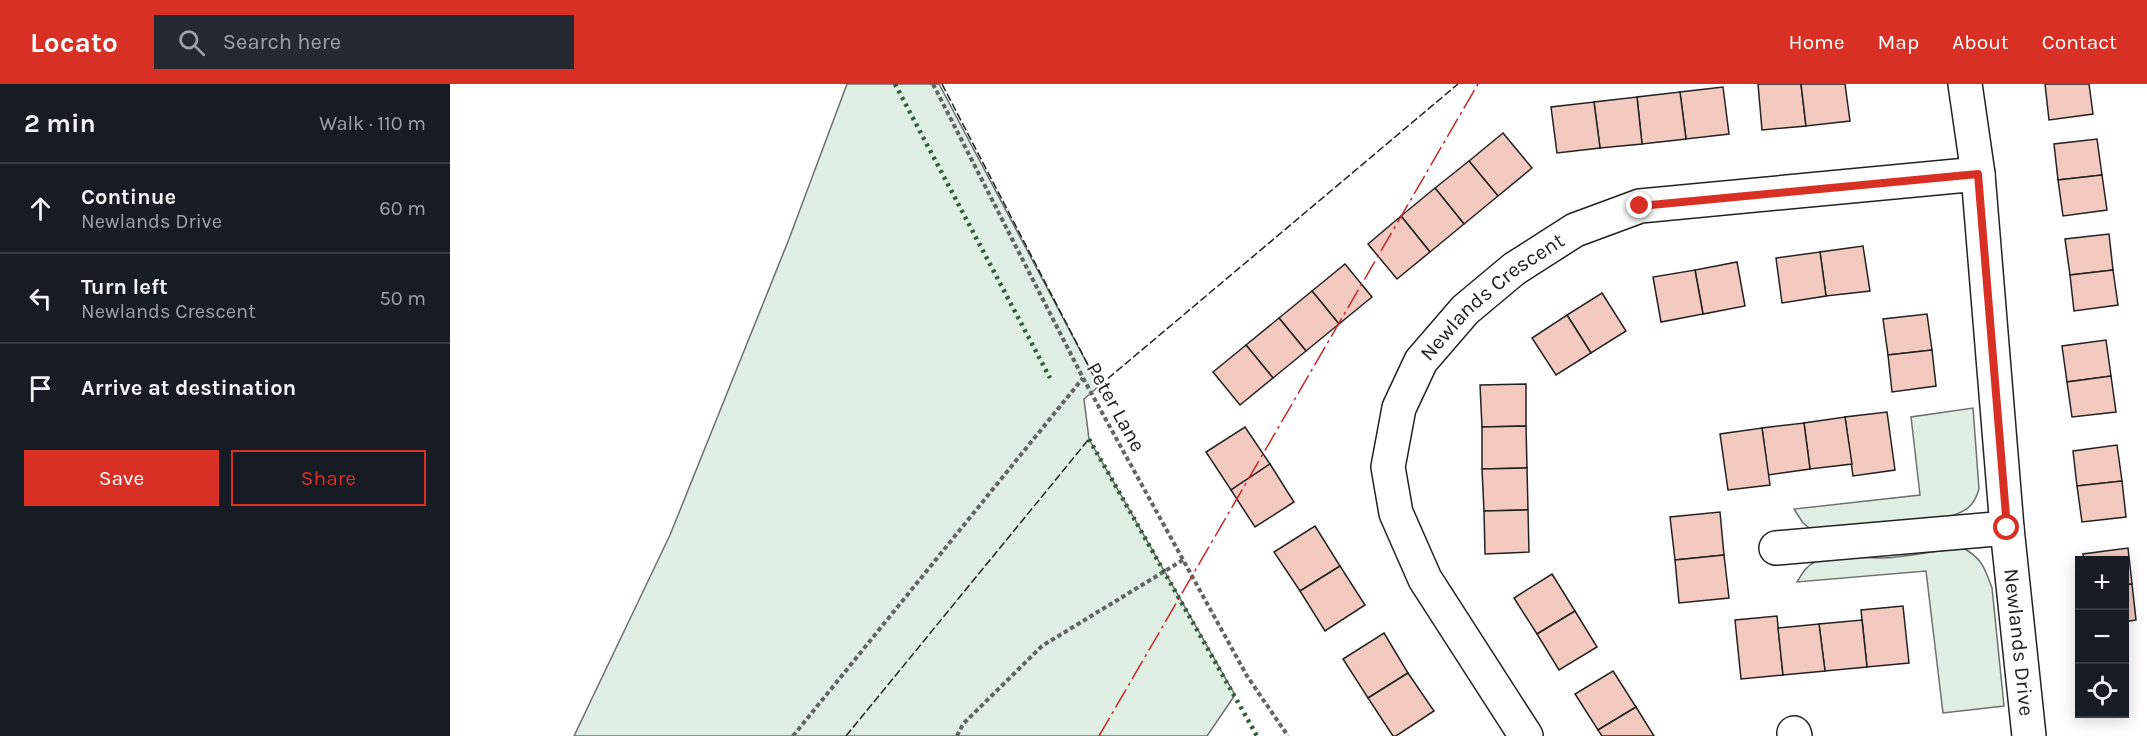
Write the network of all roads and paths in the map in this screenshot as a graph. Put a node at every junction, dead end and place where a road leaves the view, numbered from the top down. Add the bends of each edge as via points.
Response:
1 (933, 84) edge
2 (1965, 84) edge
3 (1978, 174) junction
4 (1083, 378) junction
5 (2007, 528) junction
6 (1776, 548) dead end
7 (1184, 560) junction
8 (793, 736) edge
9 (957, 736) edge
10 (1288, 736) edge
11 (1526, 736) edge
12 (2030, 736) edge

1 - 4 path, Peter Lane
2 - 3 street, Newlands Drive
3 - 5 street, Newlands Drive
3 - 11 street, Newlands Crescent via 1640,206 1575,230 1514,269 1465,310 1421,362 1399,408 1388,467 1396,513 1425,579
4 - 7 path, Peter Lane
4 - 8 path
5 - 6 street
5 - 12 street, Newlands Drive
7 - 9 path via 1042,646 963,724
7 - 10 path, Peter Lane via 1247,676

